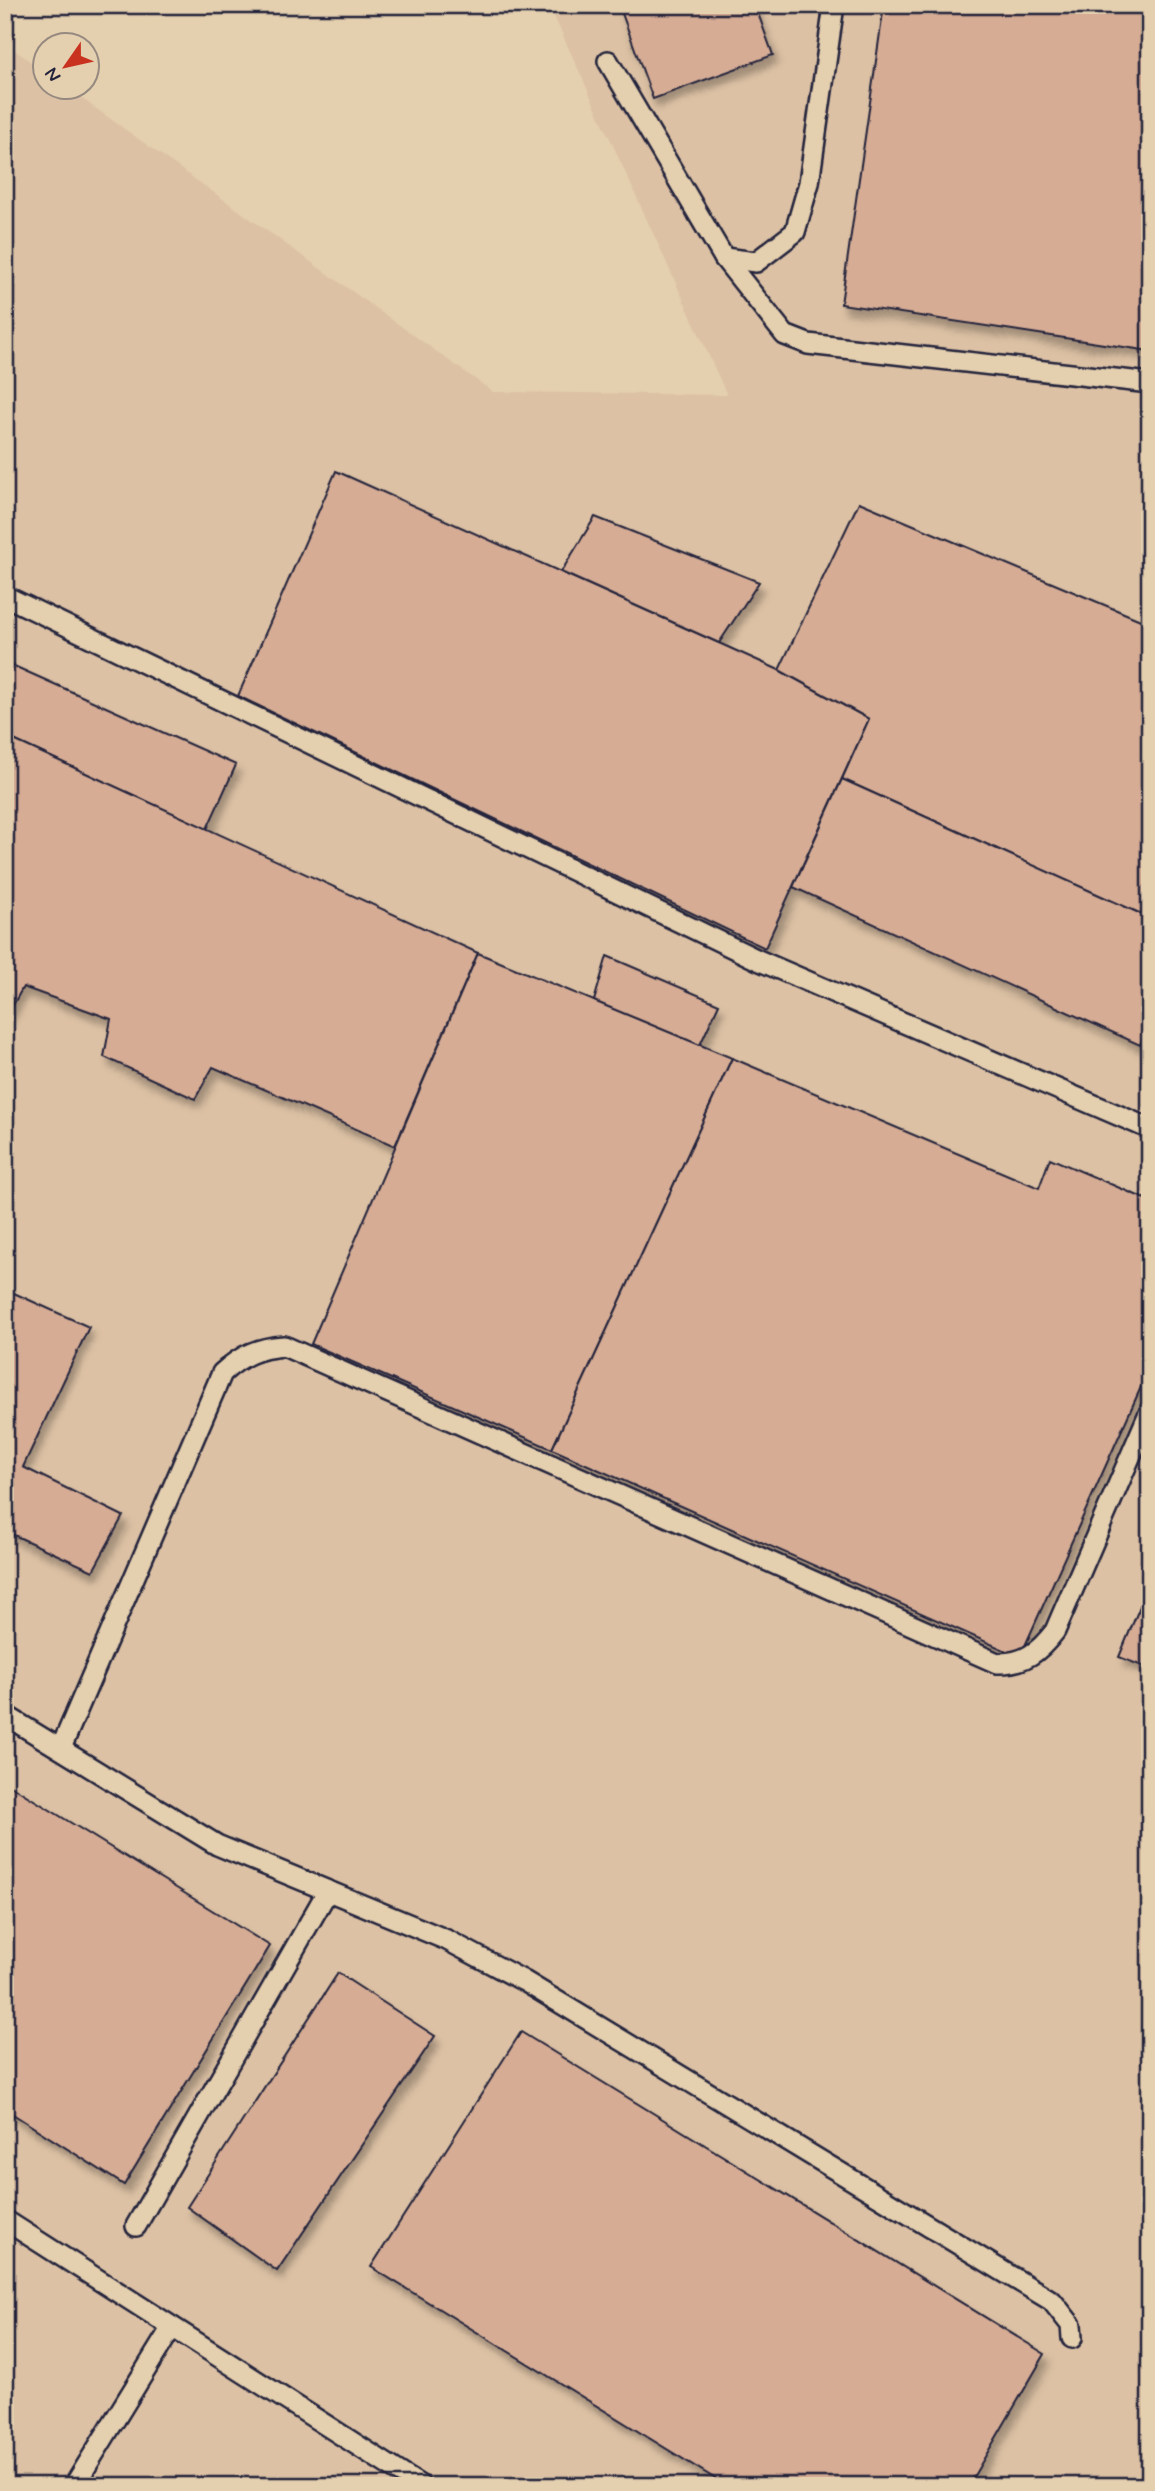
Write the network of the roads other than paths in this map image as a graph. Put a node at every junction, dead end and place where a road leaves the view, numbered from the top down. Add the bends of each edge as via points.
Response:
1 (834, 5) edge
2 (608, 61) dead end
3 (724, 258) junction
4 (1150, 383) edge
5 (5, 596) edge
6 (1150, 1129) edge
7 (1150, 1411) edge
8 (5, 1715) edge
9 (61, 1748) junction
10 (327, 1892) junction
11 (5, 2220) edge
12 (136, 2226) dead end
13 (172, 2327) junction
14 (1072, 2338) dead end
15 (74, 2486) edge
16 (421, 2486) edge

1 - 3 lane via 808,183 795,232 756,262
2 - 3 lane
3 - 4 lane via 785,335 808,344
5 - 6 lane via 758,960
7 - 9 lane via 1055,1631 1027,1658 1013,1664 998,1663 284,1346 260,1348 222,1373
8 - 9 lane
9 - 10 lane via 217,1844
10 - 12 lane
10 - 14 lane via 446,1940 536,1988 1052,2301 1071,2325
11 - 13 lane
13 - 15 lane
13 - 16 lane

